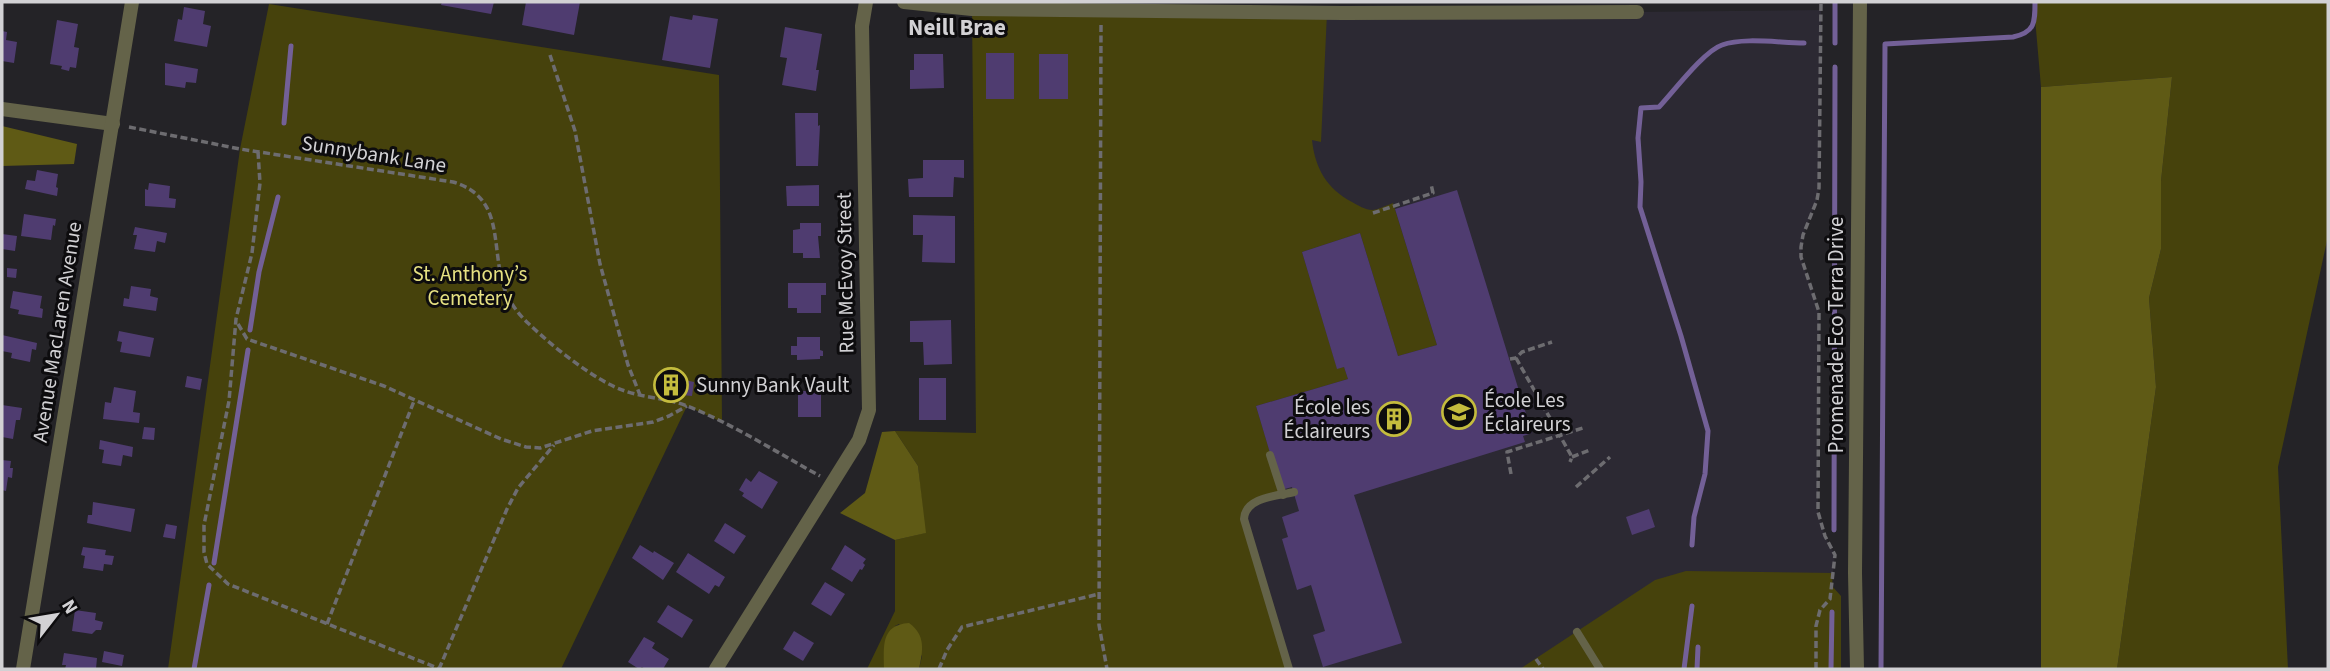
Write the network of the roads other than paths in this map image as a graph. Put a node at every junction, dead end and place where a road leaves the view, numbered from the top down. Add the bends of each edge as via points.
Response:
1 (132, 2) edge
2 (866, 2) edge
3 (904, 2) edge
4 (1860, 2) edge
5 (1637, 12) dead end
6 (2, 108) edge
7 (113, 124) junction
8 (1270, 455) dead end
9 (1294, 492) dead end
10 (1283, 495) junction
11 (1577, 632) dead end
12 (23, 669) edge
13 (716, 669) edge
14 (1289, 669) edge
15 (1600, 669) edge
16 (1857, 669) edge

1 - 7 street, Avenue MacLaren Avenue
2 - 13 street, Rue McEvoy Street via 862,26 869,410 859,440
3 - 5 street via 972,9
4 - 16 street, Promenade Eco Terra Drive
6 - 7 street
7 - 12 street, Avenue MacLaren Avenue
8 - 10 lane
9 - 10 lane
10 - 14 lane via 1256,501 1244,519
11 - 15 lane

